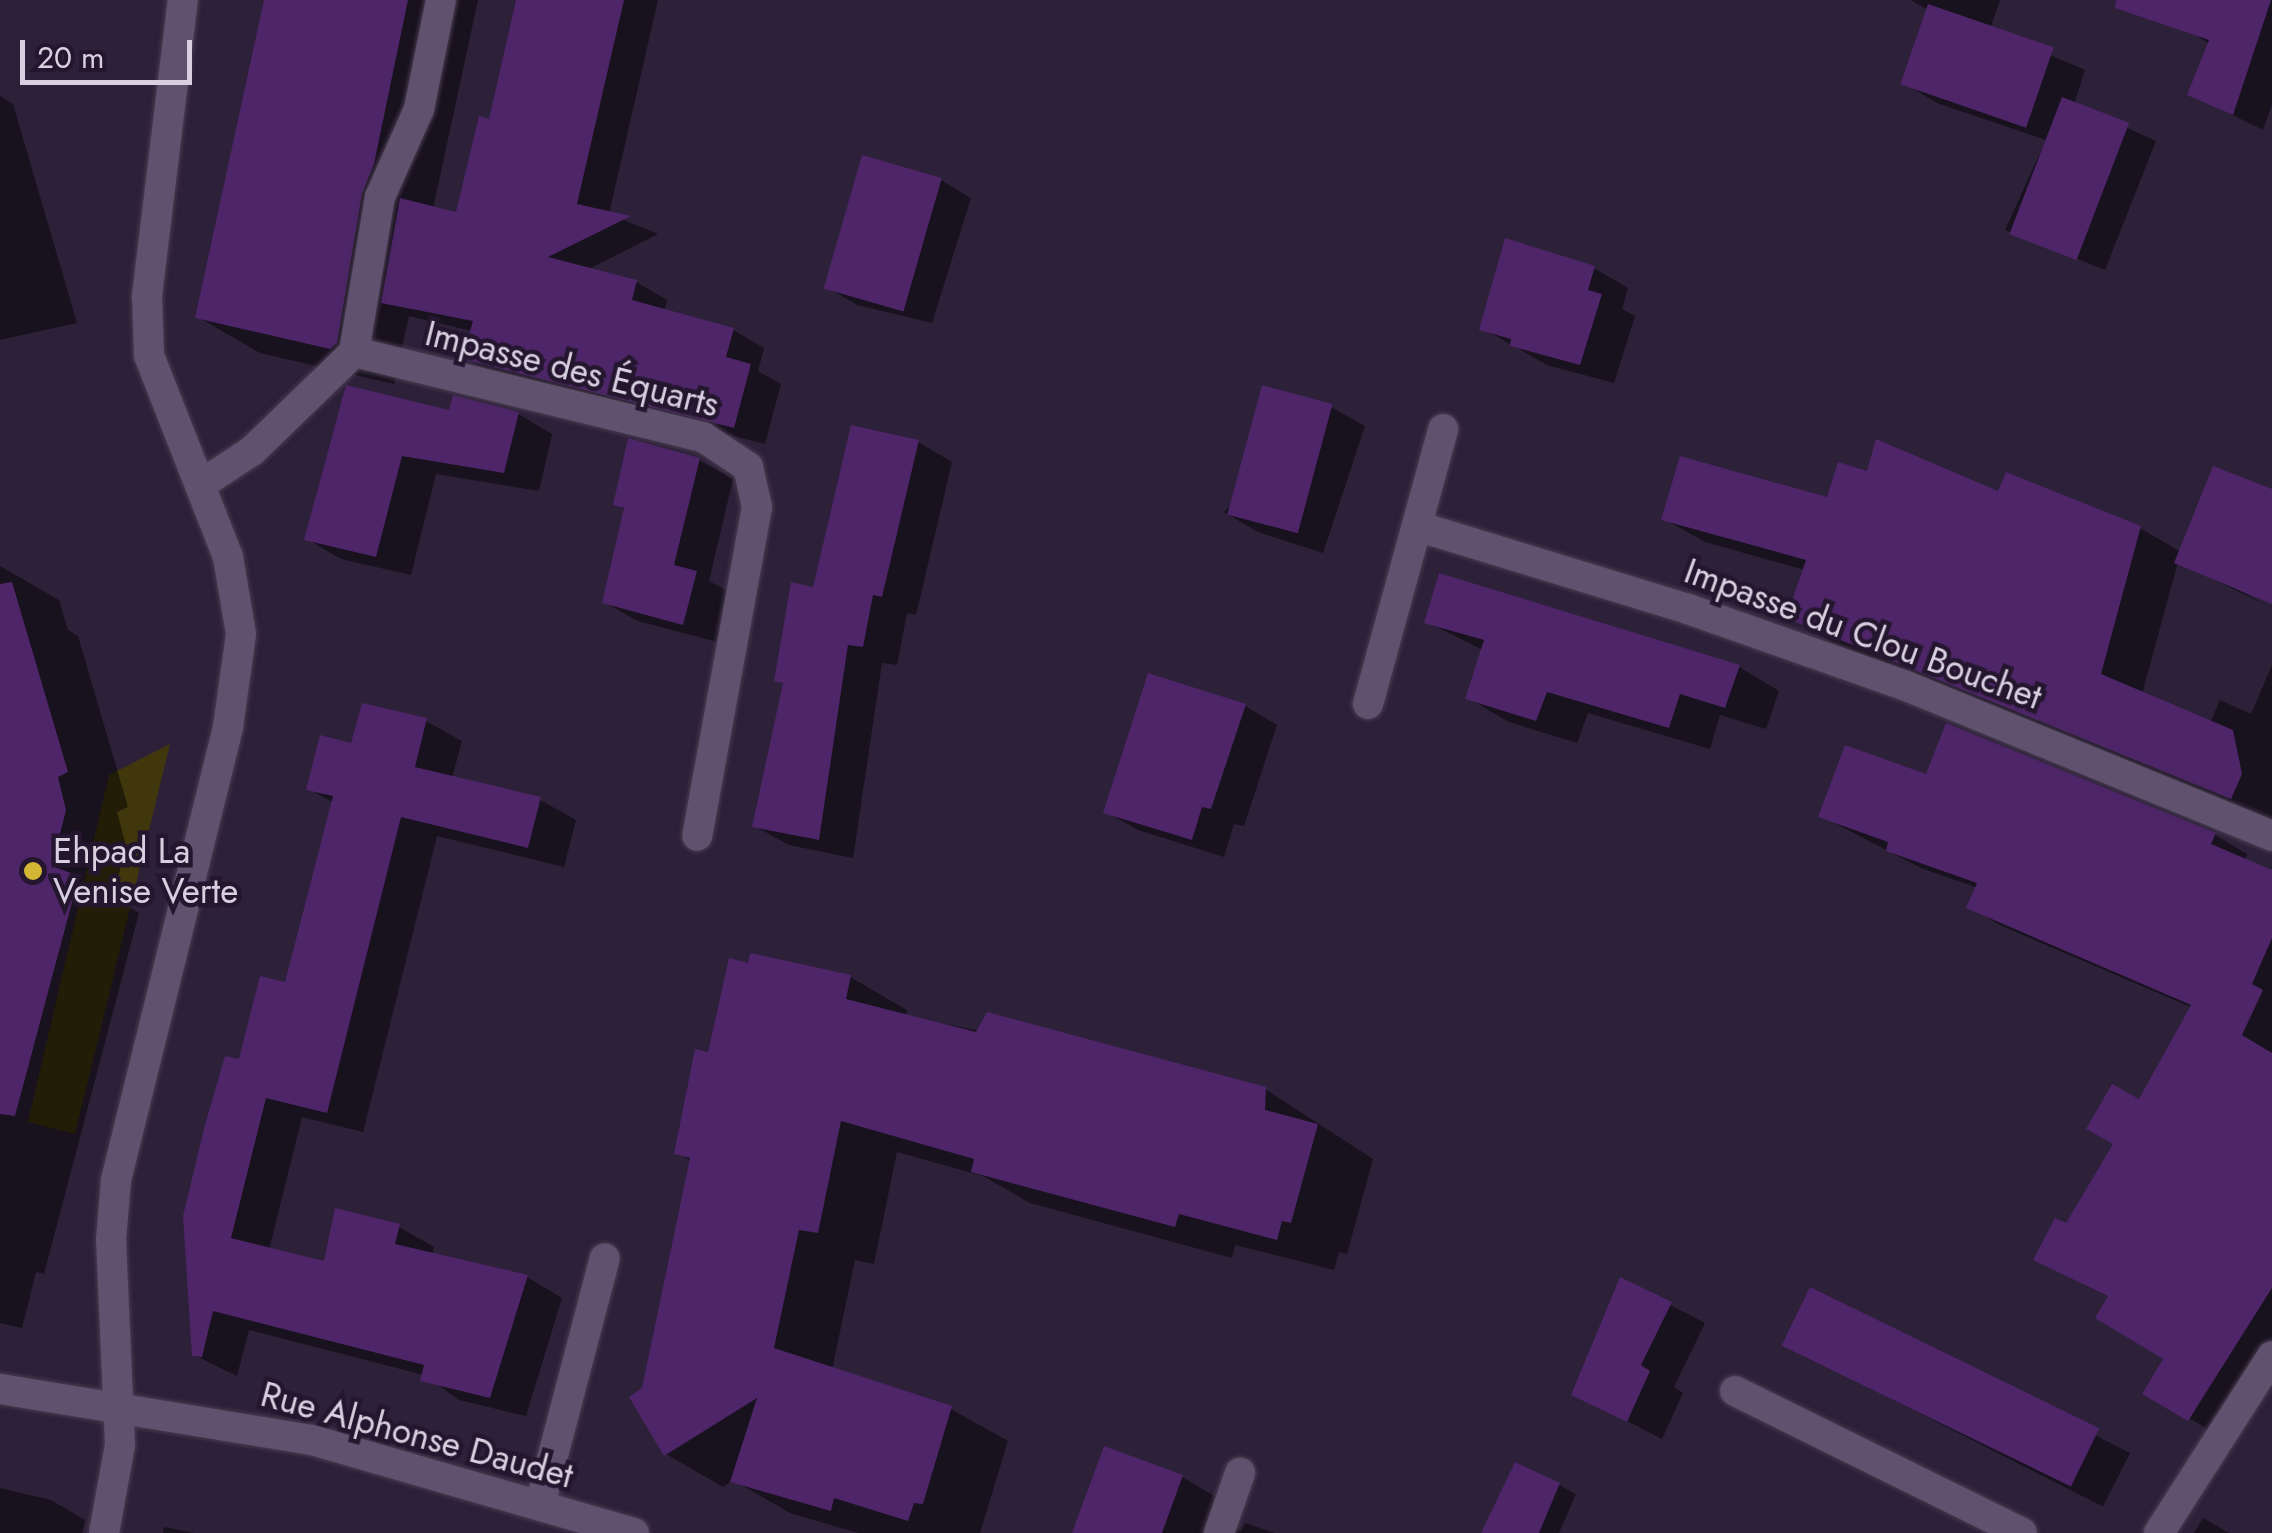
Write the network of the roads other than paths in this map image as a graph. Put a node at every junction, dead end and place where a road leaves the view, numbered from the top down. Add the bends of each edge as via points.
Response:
1 (183, 0) edge
2 (441, 0) edge
3 (354, 352) junction
4 (1443, 429) dead end
5 (200, 485) junction
6 (1420, 527) junction
7 (1368, 704) dead end
8 (696, 836) dead end
9 (2272, 836) edge
10 (605, 1258) dead end
11 (2272, 1356) edge
12 (0, 1389) edge
13 (1735, 1391) dead end
14 (121, 1406) junction
15 (1240, 1473) dead end
16 (540, 1506) junction
17 (104, 1533) edge
18 (634, 1533) edge
19 (1219, 1533) edge
20 (2022, 1533) edge
21 (2159, 1533) edge

1 - 5 street via 147,326 160,390
2 - 3 street via 419,110 380,197
3 - 5 street via 252,450
3 - 8 street, Impasse des Équarts via 702,437 748,467 757,507
4 - 6 street
5 - 14 street via 236,594 238,679 116,1180 111,1240
6 - 7 street
6 - 9 street, Impasse du Clou Bouchet via 1688,609 1904,685
10 - 16 street
11 - 21 street
12 - 14 street, Rue Alphonse Daudet
13 - 20 street
14 - 16 street, Rue Alphonse Daudet via 312,1440
14 - 17 street
15 - 19 street
16 - 18 street, Rue Alphonse Daudet

